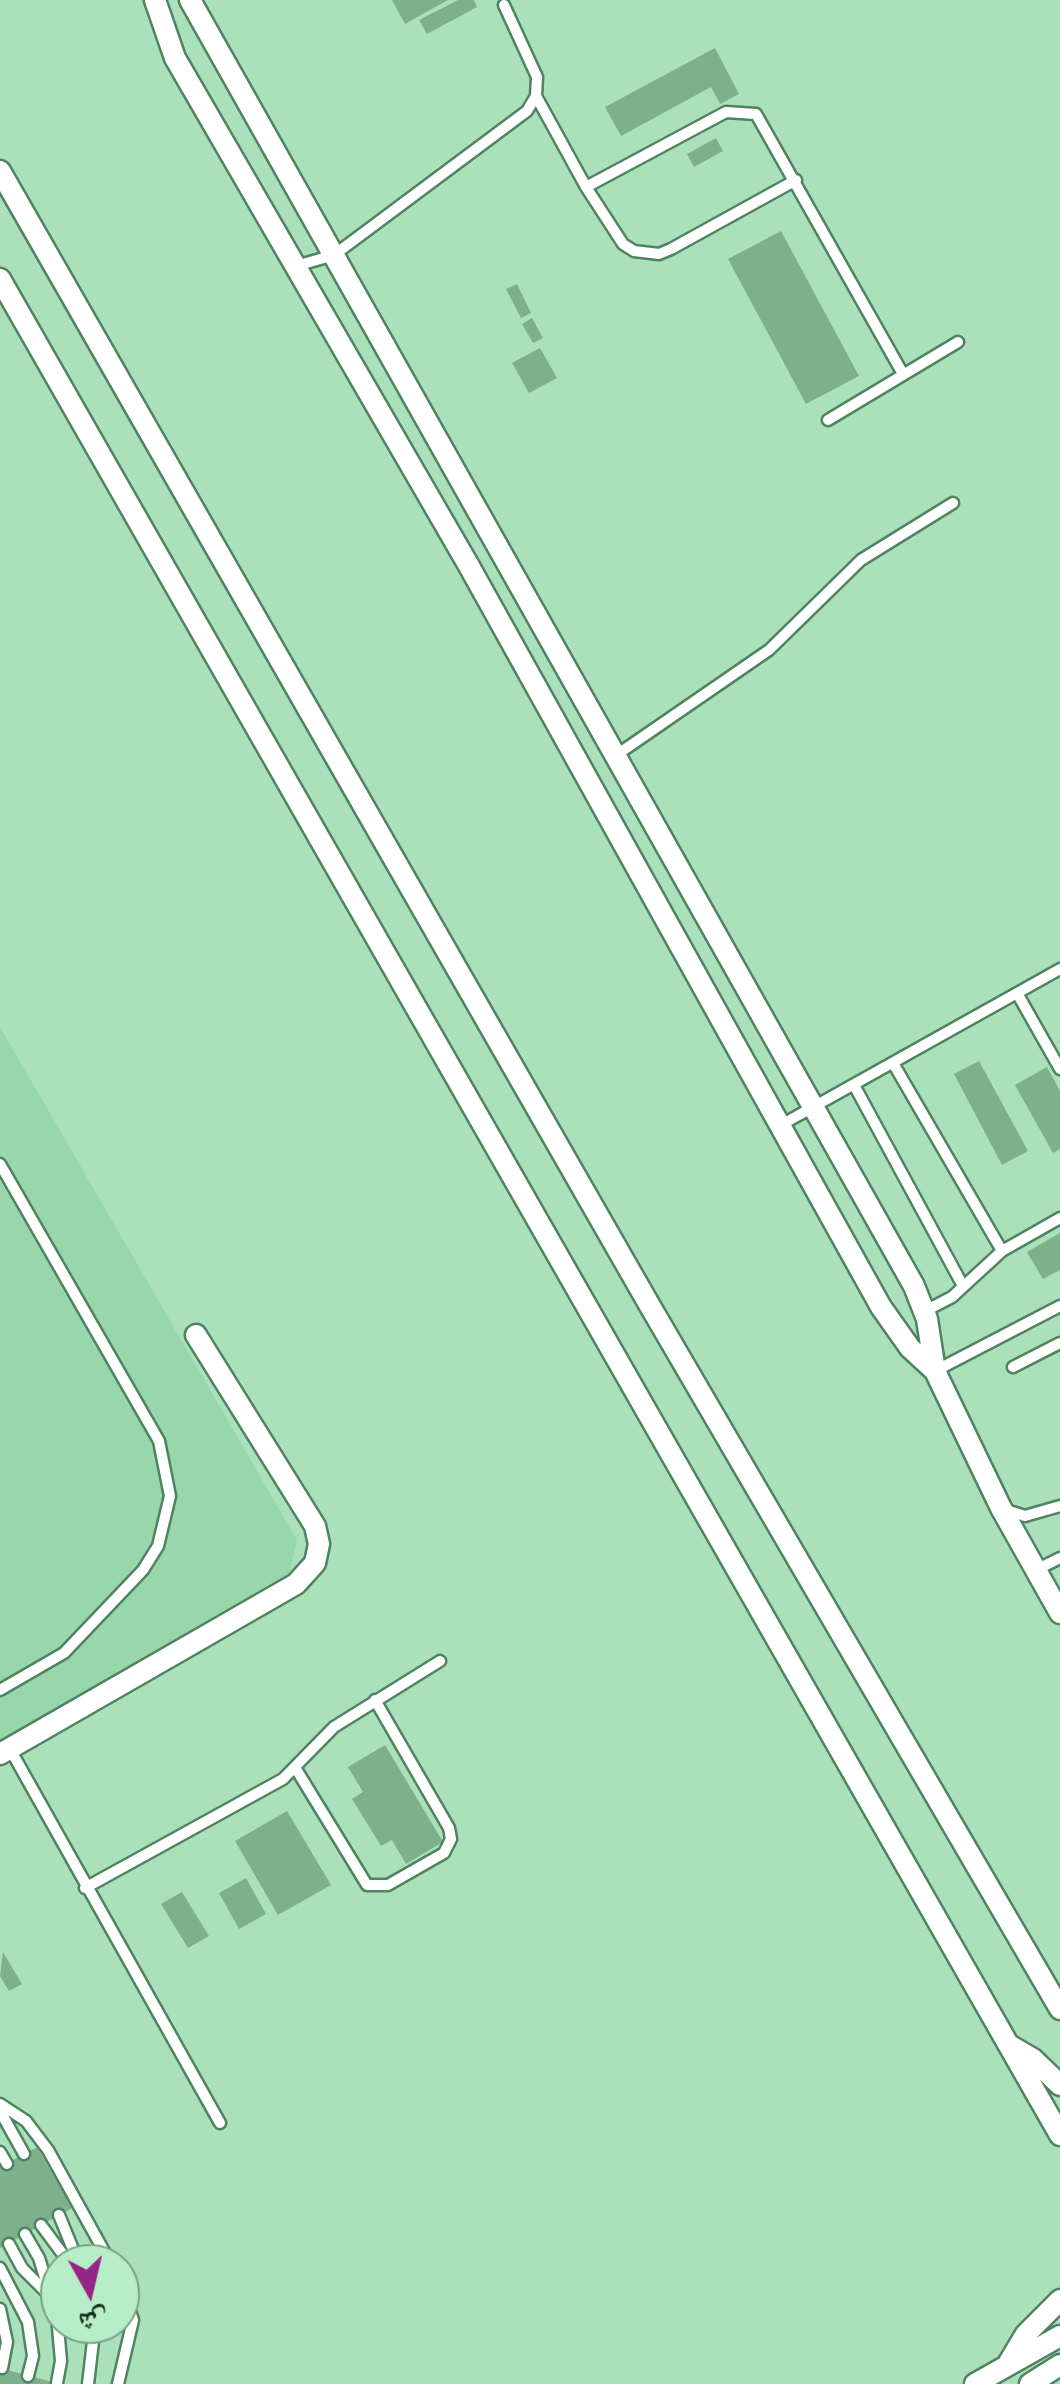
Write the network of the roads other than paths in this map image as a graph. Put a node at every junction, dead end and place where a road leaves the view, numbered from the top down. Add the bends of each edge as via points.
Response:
1 (155, 0) edge
2 (190, 0) edge
3 (504, 5) dead end
4 (536, 96) junction
5 (0, 172) edge
6 (796, 180) junction
7 (586, 188) junction
8 (334, 255) junction
9 (296, 266) junction
10 (0, 279) edge
11 (958, 342) dead end
12 (903, 374) junction
13 (828, 420) dead end
14 (952, 502) dead end
15 (613, 757) junction
16 (1060, 969) edge
17 (1017, 993) junction
18 (892, 1063) junction
19 (1060, 1069) edge
20 (854, 1084) junction
21 (813, 1107) junction
22 (781, 1126) junction
23 (0, 1164) edge
24 (1060, 1218) edge
25 (1002, 1251) junction
26 (963, 1286) junction
27 (1060, 1306) edge
28 (925, 1311) junction
29 (196, 1335) dead end
30 (1060, 1343) edge
31 (1013, 1367) dead end
32 (935, 1371) junction
33 (1060, 1506) edge
34 (1000, 1508) junction
35 (1060, 1558) edge
36 (1036, 1570) junction
37 (1060, 1613) edge
38 (440, 1661) dead end
39 (0, 1690) edge
40 (375, 1700) junction
41 (4, 1751) edge
42 (296, 1769) junction
43 (85, 1888) junction
44 (1060, 2010) edge
45 (1007, 2044) junction
46 (1060, 2086) edge
47 (0, 2108) edge
48 (220, 2123) dead end
49 (1060, 2135) edge
50 (0, 2152) edge
51 (24, 2154) dead end
52 (7, 2164) dead end
53 (60, 2215) dead end
54 (42, 2225) dead end
55 (25, 2234) dead end
56 (8, 2244) dead end
57 (56, 2244) edge
58 (71, 2244) edge
59 (99, 2244) edge
60 (40, 2262) edge
61 (0, 2268) edge
62 (40, 2285) edge
63 (1060, 2300) edge
64 (0, 2309) edge
65 (1060, 2336) edge
66 (60, 2344) edge
67 (93, 2344) edge
68 (127, 2344) edge
69 (1008, 2365) junction
70 (1060, 2366) edge
71 (2, 2368) edge
72 (28, 2376) dead end
73 (57, 2383) edge
74 (88, 2384) edge
75 (118, 2384) edge
76 (974, 2384) edge
77 (1030, 2384) edge

1 - 9 street via 175,58
2 - 8 street
3 - 4 lane via 537,77
4 - 7 lane
4 - 8 lane via 527,111
5 - 44 street
6 - 7 lane via 671,249 646,255 623,244
6 - 7 lane via 756,114 737,109
6 - 12 lane
8 - 9 lane
8 - 15 street
9 - 22 street
10 - 45 street
11 - 12 lane
12 - 13 lane
14 - 15 lane via 861,560 768,650
15 - 21 street
16 - 17 lane
17 - 18 lane
17 - 19 lane
18 - 20 lane
18 - 25 lane
20 - 21 lane
20 - 26 lane
21 - 22 lane
21 - 28 street
22 - 32 street via 890,1322
23 - 39 lane via 159,1441 170,1496 158,1546 143,1570 64,1653
24 - 25 lane
25 - 26 lane
26 - 28 lane
27 - 32 lane
28 - 32 street
29 - 41 street via 315,1526 316,1563 296,1584
30 - 31 lane
32 - 34 street
33 - 34 lane via 1026,1516
34 - 36 street
35 - 36 lane
36 - 37 street
38 - 40 lane
40 - 42 lane via 334,1727
40 - 42 lane via 448,1828 452,1839 444,1853 388,1885 367,1884
41 - 43 lane
42 - 43 lane
43 - 48 lane
45 - 46 street
45 - 49 street
47 - 51 lane
47 - 59 lane via 26,2120 48,2150
50 - 52 lane
53 - 58 lane
54 - 57 lane
55 - 60 lane
56 - 62 lane
61 - 72 lane via 28,2322
63 - 69 street via 1026,2334
64 - 71 lane via 7,2342
65 - 69 street
66 - 73 lane
67 - 74 lane
68 - 75 lane
69 - 76 street
70 - 77 street

